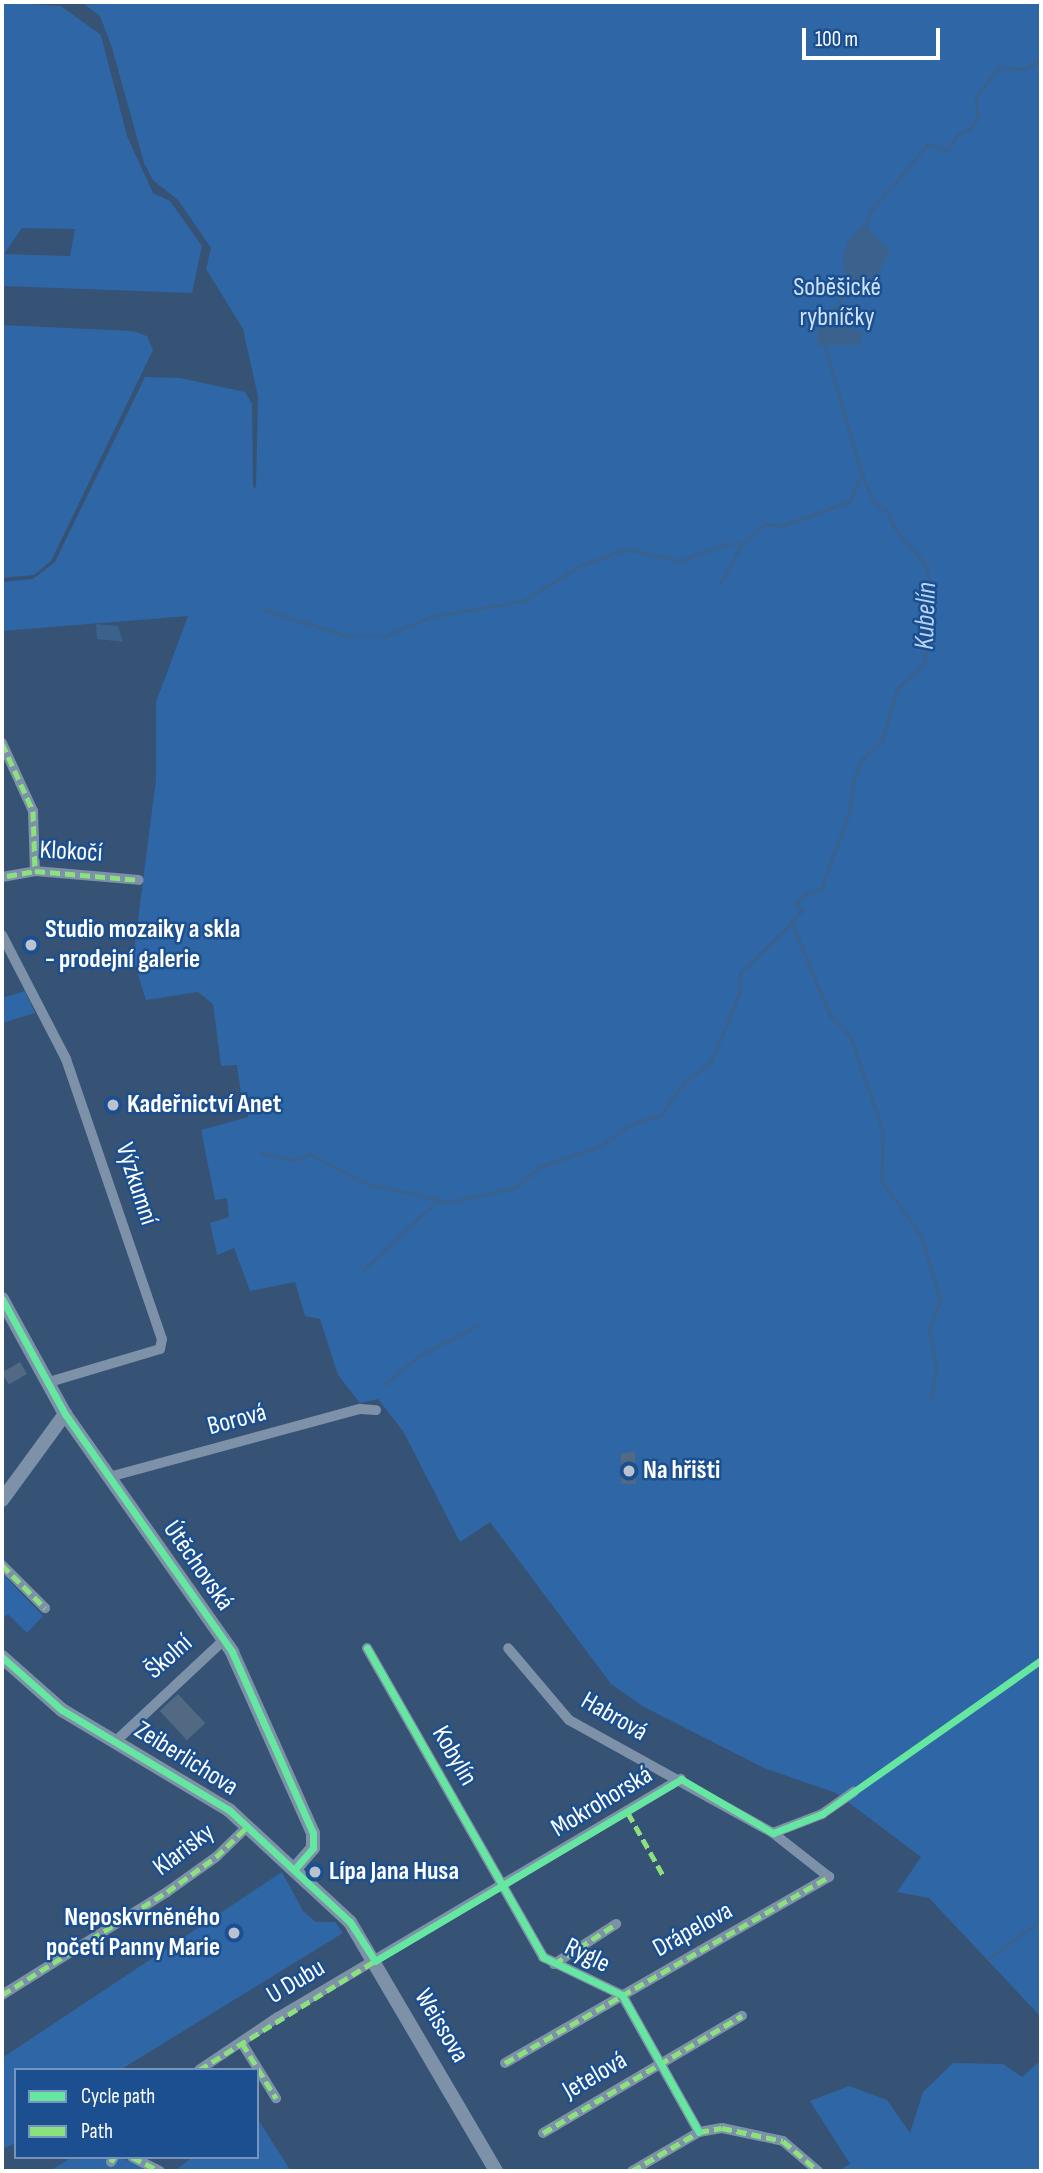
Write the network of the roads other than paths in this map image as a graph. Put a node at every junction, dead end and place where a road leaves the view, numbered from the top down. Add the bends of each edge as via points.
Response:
1 (2, 743) edge
2 (35, 871) junction
3 (2, 877) edge
4 (139, 880) dead end
5 (2, 935) edge
6 (2, 1299) edge
7 (49, 1382) junction
8 (376, 1410) dead end
9 (65, 1414) junction
10 (109, 1477) junction
11 (4, 1494) edge
12 (2, 1565) edge
13 (45, 1608) dead end
14 (224, 1640) junction
15 (367, 1648) dead end
16 (508, 1648) dead end
17 (2, 1657) edge
18 (117, 1740) junction
19 (681, 1779) junction
20 (854, 1792) dead end
21 (248, 1826) junction
22 (773, 1833) junction
23 (295, 1869) junction
24 (829, 1877) joint
25 (505, 1885) junction
26 (337, 1910) joint
27 (616, 1924) dead end
28 (375, 1961) junction
29 (554, 1964) junction
30 (2, 1995) edge
31 (622, 1995) junction
32 (742, 2016) dead end
33 (242, 2043) junction
34 (505, 2063) dead end
35 (660, 2065) junction
36 (202, 2068) edge
37 (257, 2068) edge
38 (259, 2070) edge
39 (276, 2098) dead end
40 (699, 2132) junction
41 (543, 2133) dead end
42 (136, 2159) edge
43 (824, 2170) edge
44 (160, 2171) edge
45 (496, 2171) edge
46 (632, 2171) edge

1 - 2 street via 33,811
2 - 3 street, Klokočí
2 - 4 street, Klokočí
5 - 7 street, Výzkumní via 66,1059 162,1339 160,1349
6 - 7 street, Útěchovská
7 - 9 street, Útěchovská
8 - 10 street, Borová via 360,1409
9 - 10 street, Útěchovská
9 - 11 street
10 - 14 street, Útěchovská
12 - 13 street
14 - 18 street, Školní
14 - 23 street, Útěchovská via 313,1833 313,1848
15 - 25 street, Kobylín
16 - 19 street, Habrová via 569,1720
17 - 18 street, Zeiberlichova via 62,1710
18 - 21 street, Zeiberlichova via 197,1786
19 - 22 street, Mokrohorská
19 - 25 street, Mokrohorská
20 - 22 street via 822,1814
21 - 23 street, Zeiberlichova
21 - 30 street, Klarisky via 216,1857 167,1892
22 - 24 street, Mokrohorská
23 - 26 street, Zeiberlichova
24 - 31 street, Drápelova
25 - 28 street, Mokrohorská
25 - 29 street, Rygle via 543,1957
26 - 28 street, Weissova
27 - 29 street, Rygle
28 - 33 street, U Dubu
28 - 45 street, Weissova
29 - 31 street, Rygle
31 - 34 street, Drápelova
31 - 35 street, Rygle
32 - 35 street, Jetelová
33 - 36 street, U Dubu
33 - 37 street
35 - 40 street, Rygle
35 - 41 street, Jetelová
38 - 39 street
40 - 43 street via 722,2128 770,2135
40 - 46 street
42 - 44 street

